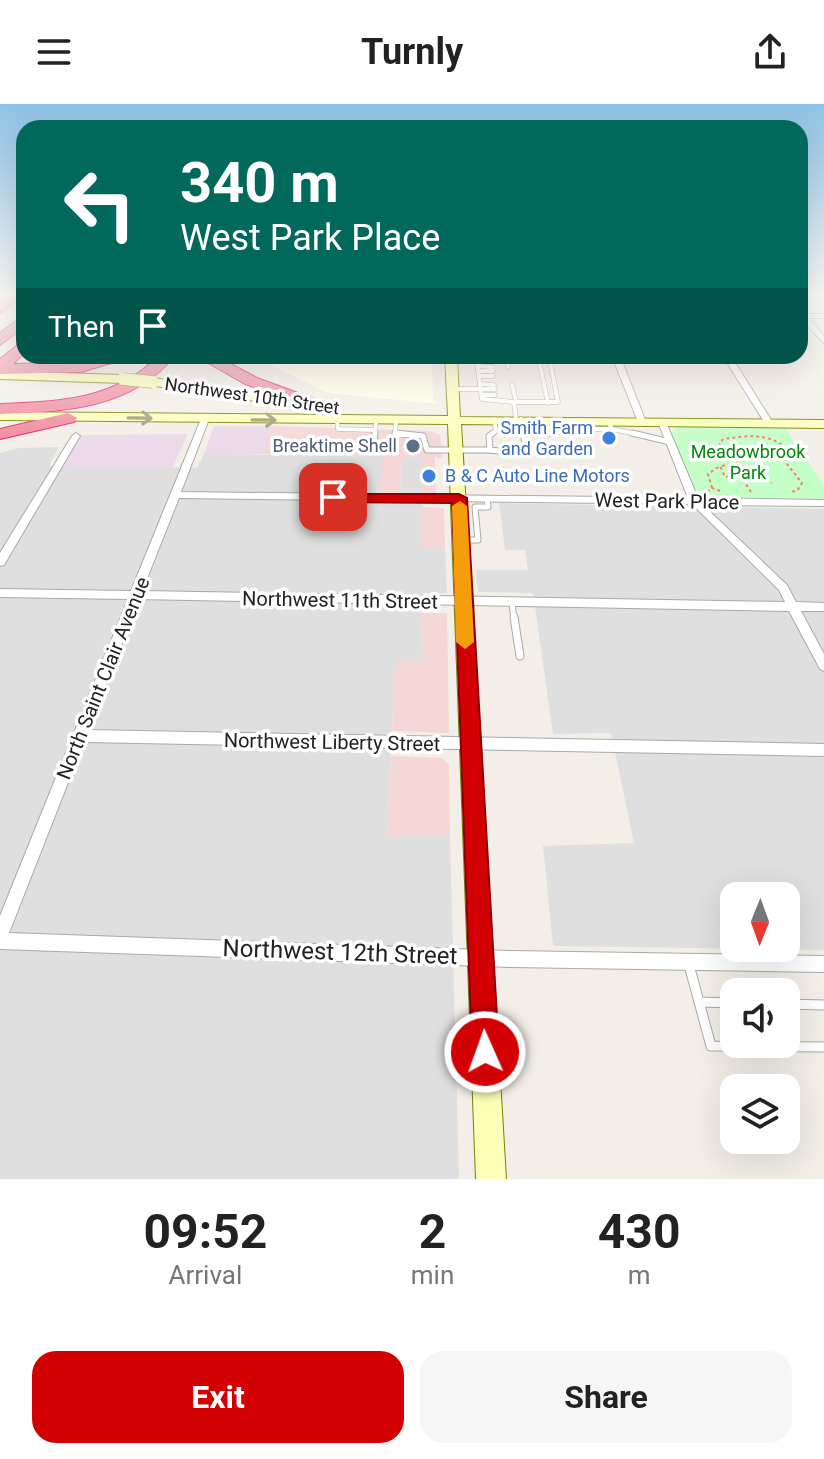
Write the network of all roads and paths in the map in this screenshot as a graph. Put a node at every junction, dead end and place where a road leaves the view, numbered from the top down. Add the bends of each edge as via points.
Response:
1 (16, 354) edge
2 (101, 364) edge
3 (156, 364) edge
4 (219, 364) edge
5 (451, 364) edge
6 (540, 364) edge
7 (551, 364) edge
8 (619, 364) edge
9 (732, 364) edge
10 (0, 371) edge
11 (30, 372) junction
12 (479, 374) edge
13 (493, 376) edge
14 (453, 389) junction
15 (504, 392) dead end
16 (515, 402) junction
17 (548, 403) junction
18 (0, 409) edge
19 (334, 415) junction
20 (36, 416) joint
21 (0, 417) edge
22 (74, 417) junction
23 (205, 419) junction
24 (455, 419) junction
25 (494, 419) junction
26 (519, 419) junction
27 (396, 422) junction
28 (642, 422) junction
29 (662, 422) junction
30 (769, 423) junction
31 (824, 424) edge
32 (610, 425) junction
33 (375, 426) junction
34 (567, 428) junction
35 (0, 434) edge
36 (547, 434) dead end
37 (76, 436) dead end
38 (670, 442) junction
39 (373, 449) dead end
40 (457, 450) junction
41 (490, 450) junction
42 (713, 455) dead end
43 (729, 457) junction
44 (728, 463) junction
45 (736, 464) junction
46 (720, 466) junction
47 (740, 475) junction
48 (752, 475) junction
49 (772, 483) dead end
50 (712, 488) junction
51 (706, 493) dead end
52 (728, 493) dead end
53 (740, 493) dead end
54 (789, 493) dead end
55 (175, 495) junction
56 (487, 499) junction
57 (694, 501) junction
58 (824, 503) edge
59 (465, 508) junction
60 (0, 562) edge
61 (0, 593) edge
62 (136, 596) junction
63 (463, 602) junction
64 (512, 603) junction
65 (792, 606) junction
66 (824, 607) edge
67 (520, 656) dead end
68 (824, 666) edge
69 (80, 736) junction
70 (469, 745) junction
71 (824, 750) edge
72 (0, 938) edge
73 (482, 957) junction
74 (689, 962) junction
75 (824, 964) edge
76 (699, 1002) junction
77 (720, 1003) edge
78 (800, 1004) edge
79 (824, 1005) edge
80 (824, 1047) edge
81 (491, 1179) edge

1 - 10 highway
2 - 11 highway
3 - 18 highway via 131,384 103,395 54,406
4 - 19 highway
5 - 14 main road
6 - 17 lane
7 - 17 lane via 559,399
8 - 28 street
9 - 30 street
10 - 11 highway
11 - 19 main road, Northwest 10th Street, bridge via 153,382
12 - 13 lane
12 - 13 lane
12 - 13 lane
12 - 13 lane
12 - 13 lane
12 - 14 lane
12 - 16 lane via 487,401
14 - 24 main road
15 - 16 lane via 513,389
16 - 17 lane
16 - 26 lane
23 -> 19 main road, Northwest 10th Street
19 - 24 main road, Northwest 10th Street via 439,414
19 - 33 main road, Northwest 10th Street
20 - 21 highway
20 - 22 main road, Northwest 10th Street
22 -> 23 main road, Northwest 10th Street
22 - 35 highway
23 - 55 street, North Saint Clair Avenue
24 - 25 main road, Northwest 10th Street
24 - 27 main road, Northwest 10th Street
24 - 40 main road
25 - 26 main road, Northwest 10th Street
25 - 41 lane
26 - 34 main road, Northwest 10th Street
26 - 41 lane via 527,454
27 - 33 main road, Northwest 10th Street
27 - 40 lane via 395,435 423,436 427,450
28 - 29 main road, Northwest 10th Street
28 - 32 main road, Northwest 10th Street
29 - 30 main road, Northwest 10th Street
29 - 38 street
30 - 31 main road, Northwest 10th Street
32 - 34 main road, Northwest 10th Street
32 - 38 lane
33 - 39 lane
34 - 36 lane
37 - 60 street
38 - 57 street
40 - 41 lane
40 - 59 main road
42 - 43 path
43 - 44 path
43 - 45 path
43 - 54 path via 720,444 723,439 755,435 778,441 802,483
44 - 45 path
44 - 46 path
45 - 48 path
46 - 47 path via 725,477
46 - 50 path via 708,474
47 - 48 path
47 - 53 path via 751,493
48 - 49 path
50 - 51 path
50 - 52 path
55 - 59 street, West Park Place
55 - 62 street, North Saint Clair Avenue
56 - 57 street, West Park Place
56 - 59 street, West Park Place
56 - 59 lane via 488,507
57 - 58 street, West Park Place
57 - 65 street via 783,588
59 - 63 main road
61 - 62 street, Northwest 11th Street
62 - 63 street, Northwest 11th Street
62 - 69 street, North Saint Clair Avenue
63 - 64 street, Northwest 11th Street
63 - 70 main road
64 - 65 street, Northwest 11th Street
64 - 67 lane
65 - 66 street, Northwest 11th Street
65 - 68 street
69 - 70 street, Northwest Liberty Street
69 - 72 street, North Saint Clair Avenue
70 - 71 street, Northwest Liberty Street
70 - 73 main road
72 - 73 street, Northwest 12th Street
73 - 74 street, Northwest 12th Street
73 - 81 main road
74 - 75 street, Northwest 12th Street
74 - 76 lane
76 - 77 lane
76 - 80 lane via 711,1046
78 - 79 lane

